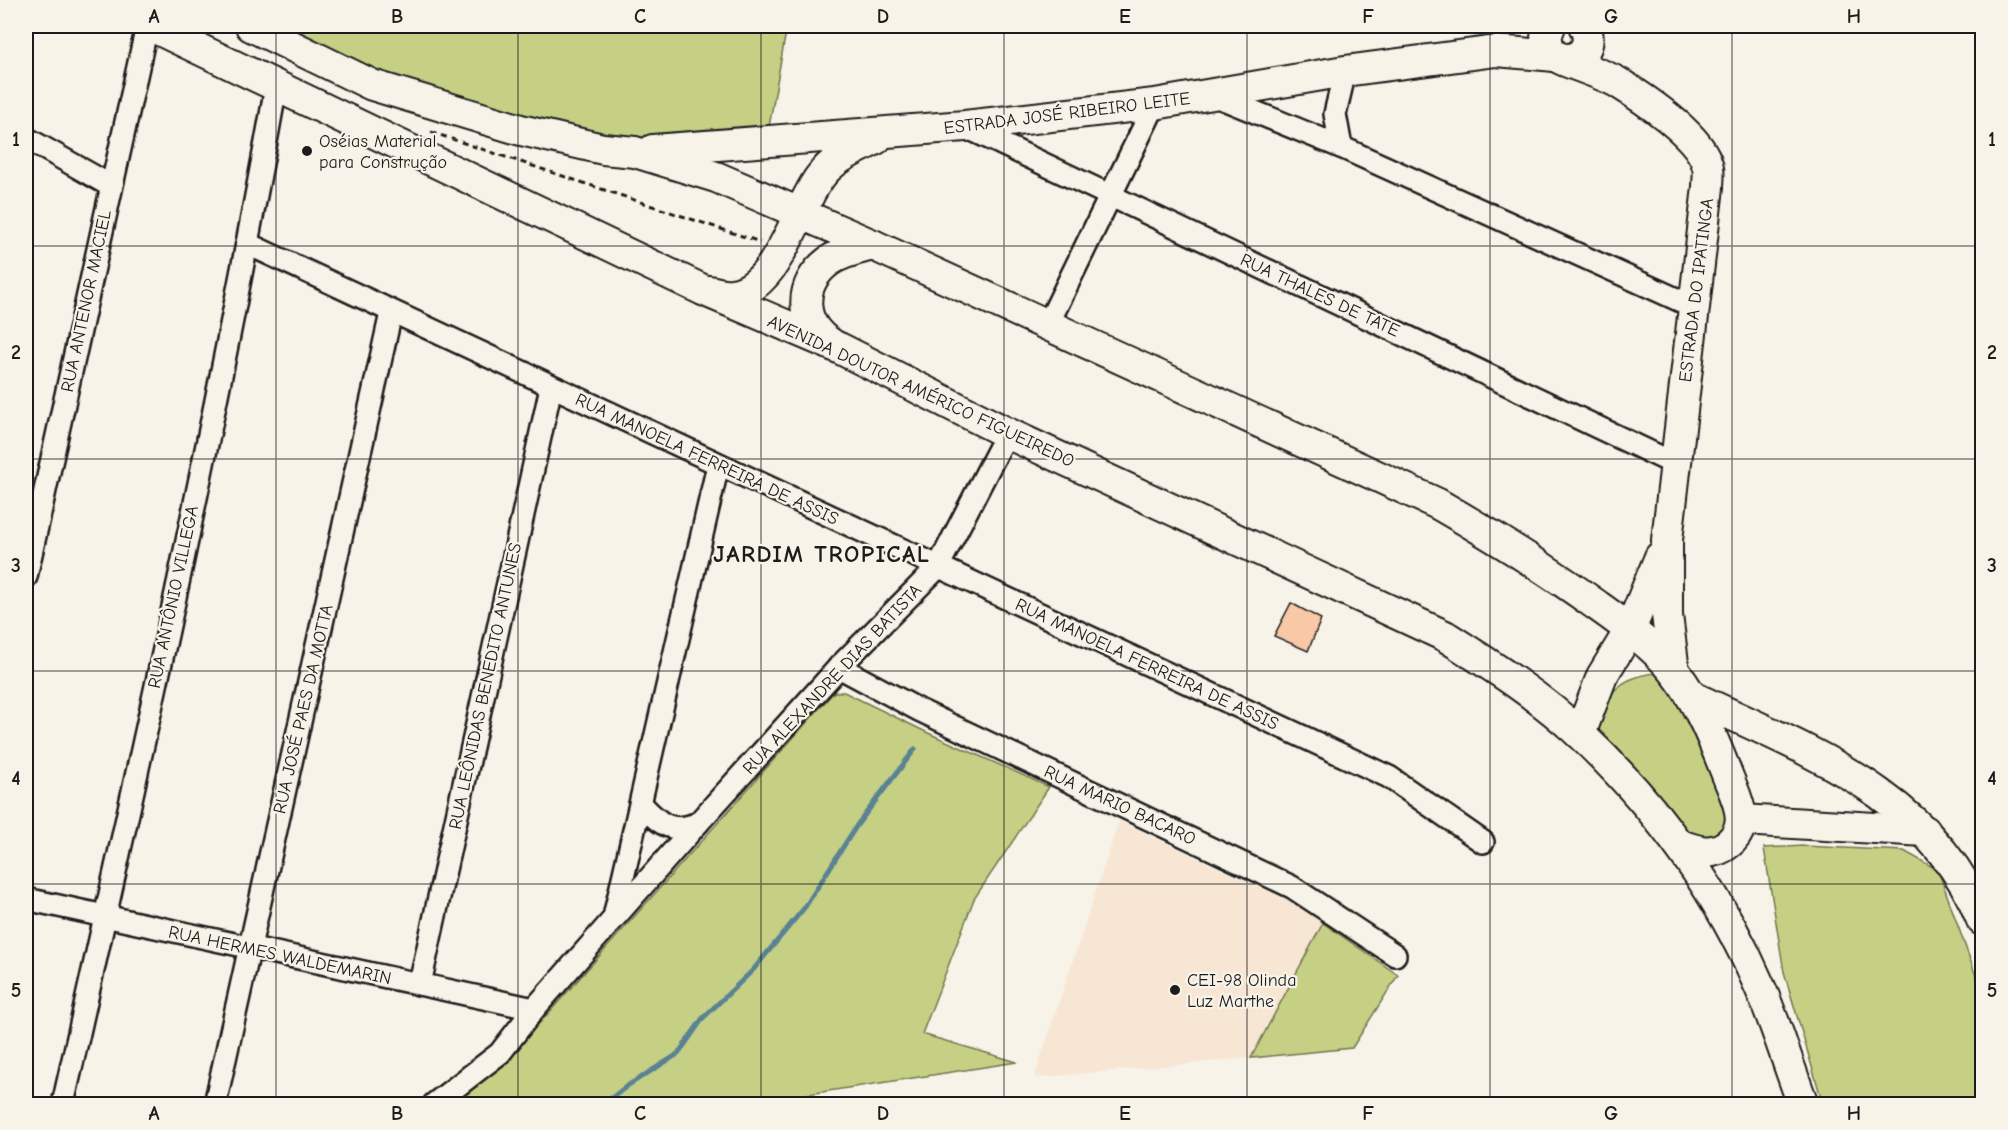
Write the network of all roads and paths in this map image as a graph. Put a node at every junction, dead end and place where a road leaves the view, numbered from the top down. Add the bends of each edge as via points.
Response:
1 (149, 26) edge
2 (251, 26) edge
3 (1546, 26) edge
4 (1550, 26) edge
5 (1586, 31) edge
6 (1496, 51) junction
7 (1558, 58) junction
8 (1345, 71) junction
9 (1616, 82) junction
10 (276, 87) junction
11 (1210, 94) junction
12 (1155, 104) junction
13 (965, 126) junction
14 (885, 134) junction
15 (26, 138) edge
16 (1341, 147) junction
17 (635, 152) junction
18 (111, 186) junction
19 (754, 194) junction
20 (1110, 195) junction
21 (799, 214) junction
22 (248, 244) junction
23 (873, 245) junction
24 (767, 271) junction
25 (703, 290) junction
26 (1694, 307) junction
27 (391, 313) junction
28 (1048, 324) junction
29 (839, 348) junction
30 (551, 387) junction
31 (1007, 433) junction
32 (1675, 464) junction
33 (718, 465) junction
34 (1667, 540) junction
35 (938, 567) junction
36 (26, 577) edge
37 (1630, 630) junction
38 (1669, 666) junction
39 (839, 667) junction
40 (1602, 676) junction
41 (1692, 696) junction
42 (1580, 734) junction
43 (641, 804) junction
44 (1742, 820) junction
45 (698, 823) junction
46 (1925, 831) junction
47 (1483, 842) dead end
48 (1678, 844) junction
49 (26, 899) edge
50 (105, 916) junction
51 (614, 920) junction
52 (1983, 920) edge
53 (250, 948) junction
54 (1395, 955) dead end
55 (420, 984) junction
56 (534, 1009) junction
57 (63, 1104) edge
58 (215, 1104) edge
59 (434, 1104) edge
60 (1803, 1104) edge

1 - 10 main road, AVENIDA DOUTOR AMÉRICO FIGUEIREDO
1 - 18 street, RUA ANTENOR MACIEL
2 - 17 main road via 372,85 521,130 603,149
3 - 6 main road, ESTRADA JOSÉ RIBEIRO LEITE
4 - 7 main road via 1546,45
5 - 7 main road, ESTRADA DO IPATINGA via 1581,54 1568,60
5 - 9 main road, ESTRADA DO IPATINGA via 1592,51
6 - 7 main road, ESTRADA JOSÉ RIBEIRO LEITE
6 - 8 main road, ESTRADA JOSÉ RIBEIRO LEITE
7 - 9 main road, ESTRADA DO IPATINGA
8 - 11 main road, ESTRADA JOSÉ RIBEIRO LEITE
8 - 16 street via 1335,114
9 - 26 main road, ESTRADA DO IPATINGA via 1689,135 1708,166
10 - 22 street, RUA ANTÔNIO VILLEGA
10 - 25 main road, AVENIDA DOUTOR AMÉRICO FIGUEIREDO
11 - 12 main road, ESTRADA JOSÉ RIBEIRO LEITE
11 - 16 street
12 - 13 main road, ESTRADA JOSÉ RIBEIRO LEITE
12 - 20 street
13 - 14 main road, ESTRADA JOSÉ RIBEIRO LEITE
13 - 20 street, RUA THALES DE TATE
14 - 17 main road, ESTRADA JOSÉ RIBEIRO LEITE
14 - 21 main road via 826,168
15 - 18 street
16 - 26 street
17 - 19 main road via 716,177
18 - 36 street, RUA ANTENOR MACIEL
19 - 21 main road
19 - 24 main road via 772,230 773,250
20 - 28 street
20 - 32 street, RUA THALES DE TATE
21 - 23 main road
21 - 24 main road
22 - 27 street, RUA MANOELA FERREIRA DE ASSIS
22 - 50 street, RUA ANTÔNIO VILLEGA
23 - 28 main road
23 - 29 main road via 830,261 817,272 805,294 806,312 812,323 822,337
24 - 25 main road via 752,286 732,294
25 - 29 main road, AVENIDA DOUTOR AMÉRICO FIGUEIREDO
26 - 32 main road, ESTRADA DO IPATINGA
27 - 30 street, RUA MANOELA FERREIRA DE ASSIS
27 - 53 street, RUA JOSÉ PAES DA MOTTA
28 - 37 main road via 1438,504 1516,550
29 - 31 main road, AVENIDA DOUTOR AMÉRICO FIGUEIREDO
30 - 33 street, RUA MANOELA FERREIRA DE ASSIS
30 - 55 street, RUA LEÔNIDAS BENEDITO ANTUNES
31 - 35 street, RUA ALEXANDRE DIAS BATISTA
31 - 42 main road, AVENIDA DOUTOR AMÉRICO FIGUEIREDO via 1445,636 1499,670
32 - 34 main road, ESTRADA DO IPATINGA
33 - 35 street, RUA MANOELA FERREIRA DE ASSIS
33 - 43 street
34 - 37 main road, ESTRADA DO IPATINGA
34 - 38 main road, ESTRADA DO IPATINGA
35 - 39 street, RUA ALEXANDRE DIAS BATISTA
35 - 47 street, RUA MANOELA FERREIRA DE ASSIS via 1389,777
37 - 38 main road
37 - 40 main road
38 - 40 main road via 1636,660
38 - 41 main road
39 - 45 street, RUA ALEXANDRE DIAS BATISTA
39 - 54 street, RUA MARIO BACARO via 919,710 1293,887
40 - 42 main road
41 - 44 main road via 1740,806
41 - 46 main road via 1836,764
42 - 48 main road, AVENIDA DOUTOR AMÉRICO FIGUEIREDO via 1638,793
43 - 45 street via 657,821 670,827 684,829
43 - 51 street
44 - 46 main road
44 - 48 main road via 1738,834 1712,852
45 - 51 street, RUA ALEXANDRE DIAS BATISTA
46 - 52 main road via 1967,883
48 - 60 main road, AVENIDA DOUTOR AMÉRICO FIGUEIREDO via 1727,918 1760,986
49 - 50 street, RUA HERMES WALDEMARIN
50 - 53 street, RUA HERMES WALDEMARIN
50 - 57 street, RUA ANTÔNIO VILLEGA
51 - 56 street, RUA ALEXANDRE DIAS BATISTA
53 - 55 street, RUA HERMES WALDEMARIN
53 - 58 street, RUA JOSÉ PAES DA MOTTA
55 - 56 street, RUA HERMES WALDEMARIN
56 - 59 street, RUA ALEXANDRE DIAS BATISTA via 500,1053

